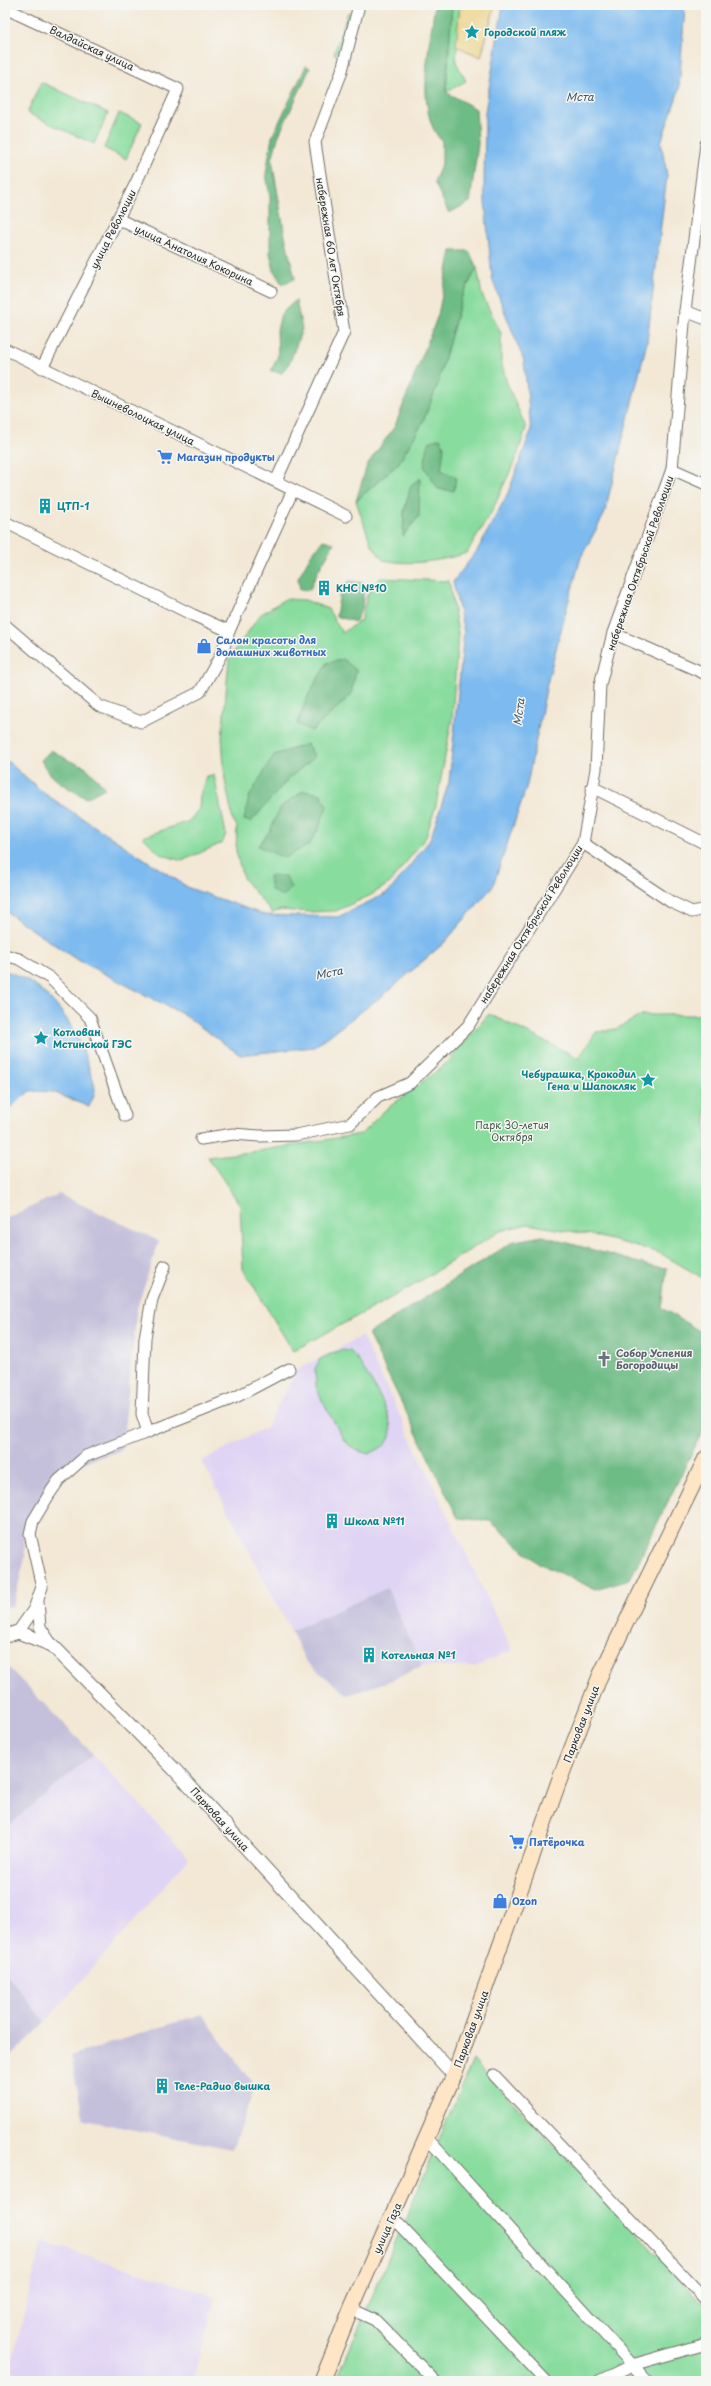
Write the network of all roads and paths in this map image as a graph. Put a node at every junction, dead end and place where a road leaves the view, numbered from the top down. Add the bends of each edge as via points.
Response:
1 (359, 5) edge
2 (5, 8) edge
3 (178, 88) joint
4 (706, 144) edge
5 (706, 148) edge
6 (118, 219) junction
7 (271, 291) dead end
8 (685, 311) junction
9 (706, 319) edge
10 (5, 349) edge
11 (42, 368) junction
12 (672, 469) junction
13 (276, 481) junction
14 (706, 484) edge
15 (293, 490) junction
16 (346, 516) dead end
17 (5, 522) edge
18 (5, 625) edge
19 (229, 630) junction
20 (613, 633) junction
21 (706, 674) edge
22 (592, 787) junction
23 (583, 843) junction
24 (706, 844) edge
25 (706, 909) edge
26 (5, 955) edge
27 (125, 1116) dead end
28 (202, 1139) dead end
29 (165, 1266) dead end
30 (289, 1369) dead end
31 (148, 1432) junction
32 (706, 1459) edge
33 (38, 1598) junction
34 (18, 1632) junction
35 (5, 1636) edge
36 (52, 1645) junction
37 (454, 2075) junction
38 (494, 2075) dead end
39 (427, 2138) junction
40 (392, 2217) junction
41 (706, 2300) edge
42 (351, 2309) junction
43 (706, 2344) edge
44 (632, 2365) junction
45 (322, 2381) edge
46 (435, 2381) edge
47 (546, 2381) edge
48 (599, 2381) edge
49 (647, 2381) edge

1 - 13 street, набережная 60 лет Октября via 341,74 315,142 344,332
2 - 3 street, Валдайская улица
3 - 6 street, улица Революции
4 - 5 street, набережная Октябрьской Революции
5 - 8 street, набережная Октябрьской Революции
6 - 7 street, улица Анатолия Кокорина
6 - 11 street, улица Революции
8 - 9 street
8 - 12 street, набережная Октябрьской Революции
10 - 11 street, Вышневолоцкая улица
11 - 13 street, Вышневолоцкая улица
12 - 14 street
12 - 20 street, набережная Октябрьской Революции
13 - 15 street, Вышневолоцкая улица
15 - 16 street, Вышневолоцкая улица
15 - 19 street
17 - 19 street via 193,615
18 - 19 street via 99,706 141,722 200,692 222,653
20 - 21 street
20 - 22 street, набережная Октябрьской Революции via 600,685 596,769
22 - 23 street, набережная Октябрьской Революции
22 - 24 street
23 - 25 street via 671,902 692,912
23 - 28 street, набережная Октябрьской Революции via 468,1026 410,1083 378,1097 350,1124 296,1135 233,1134
26 - 27 street via 19,959 50,978 90,1018
29 - 31 street via 152,1299 145,1338 142,1414
30 - 31 street via 234,1398
31 - 33 street via 86,1456 59,1480 50,1493 33,1521 30,1534 42,1587
32 - 37 main road, Парковая улица via 600,1676 559,1781
33 - 34 street via 34,1609
33 - 36 street via 40,1627
34 - 35 street
34 - 36 street, Парковая улица
36 - 37 street, Парковая улица via 174,1769
37 - 39 main road, улица Газа
38 - 41 street
39 - 40 main road, улица Газа
39 - 44 street
40 - 42 main road, улица Газа
40 - 47 street
42 - 45 main road, улица Газа
42 - 46 street via 375,2320
43 - 44 street
44 - 48 street
44 - 49 street

